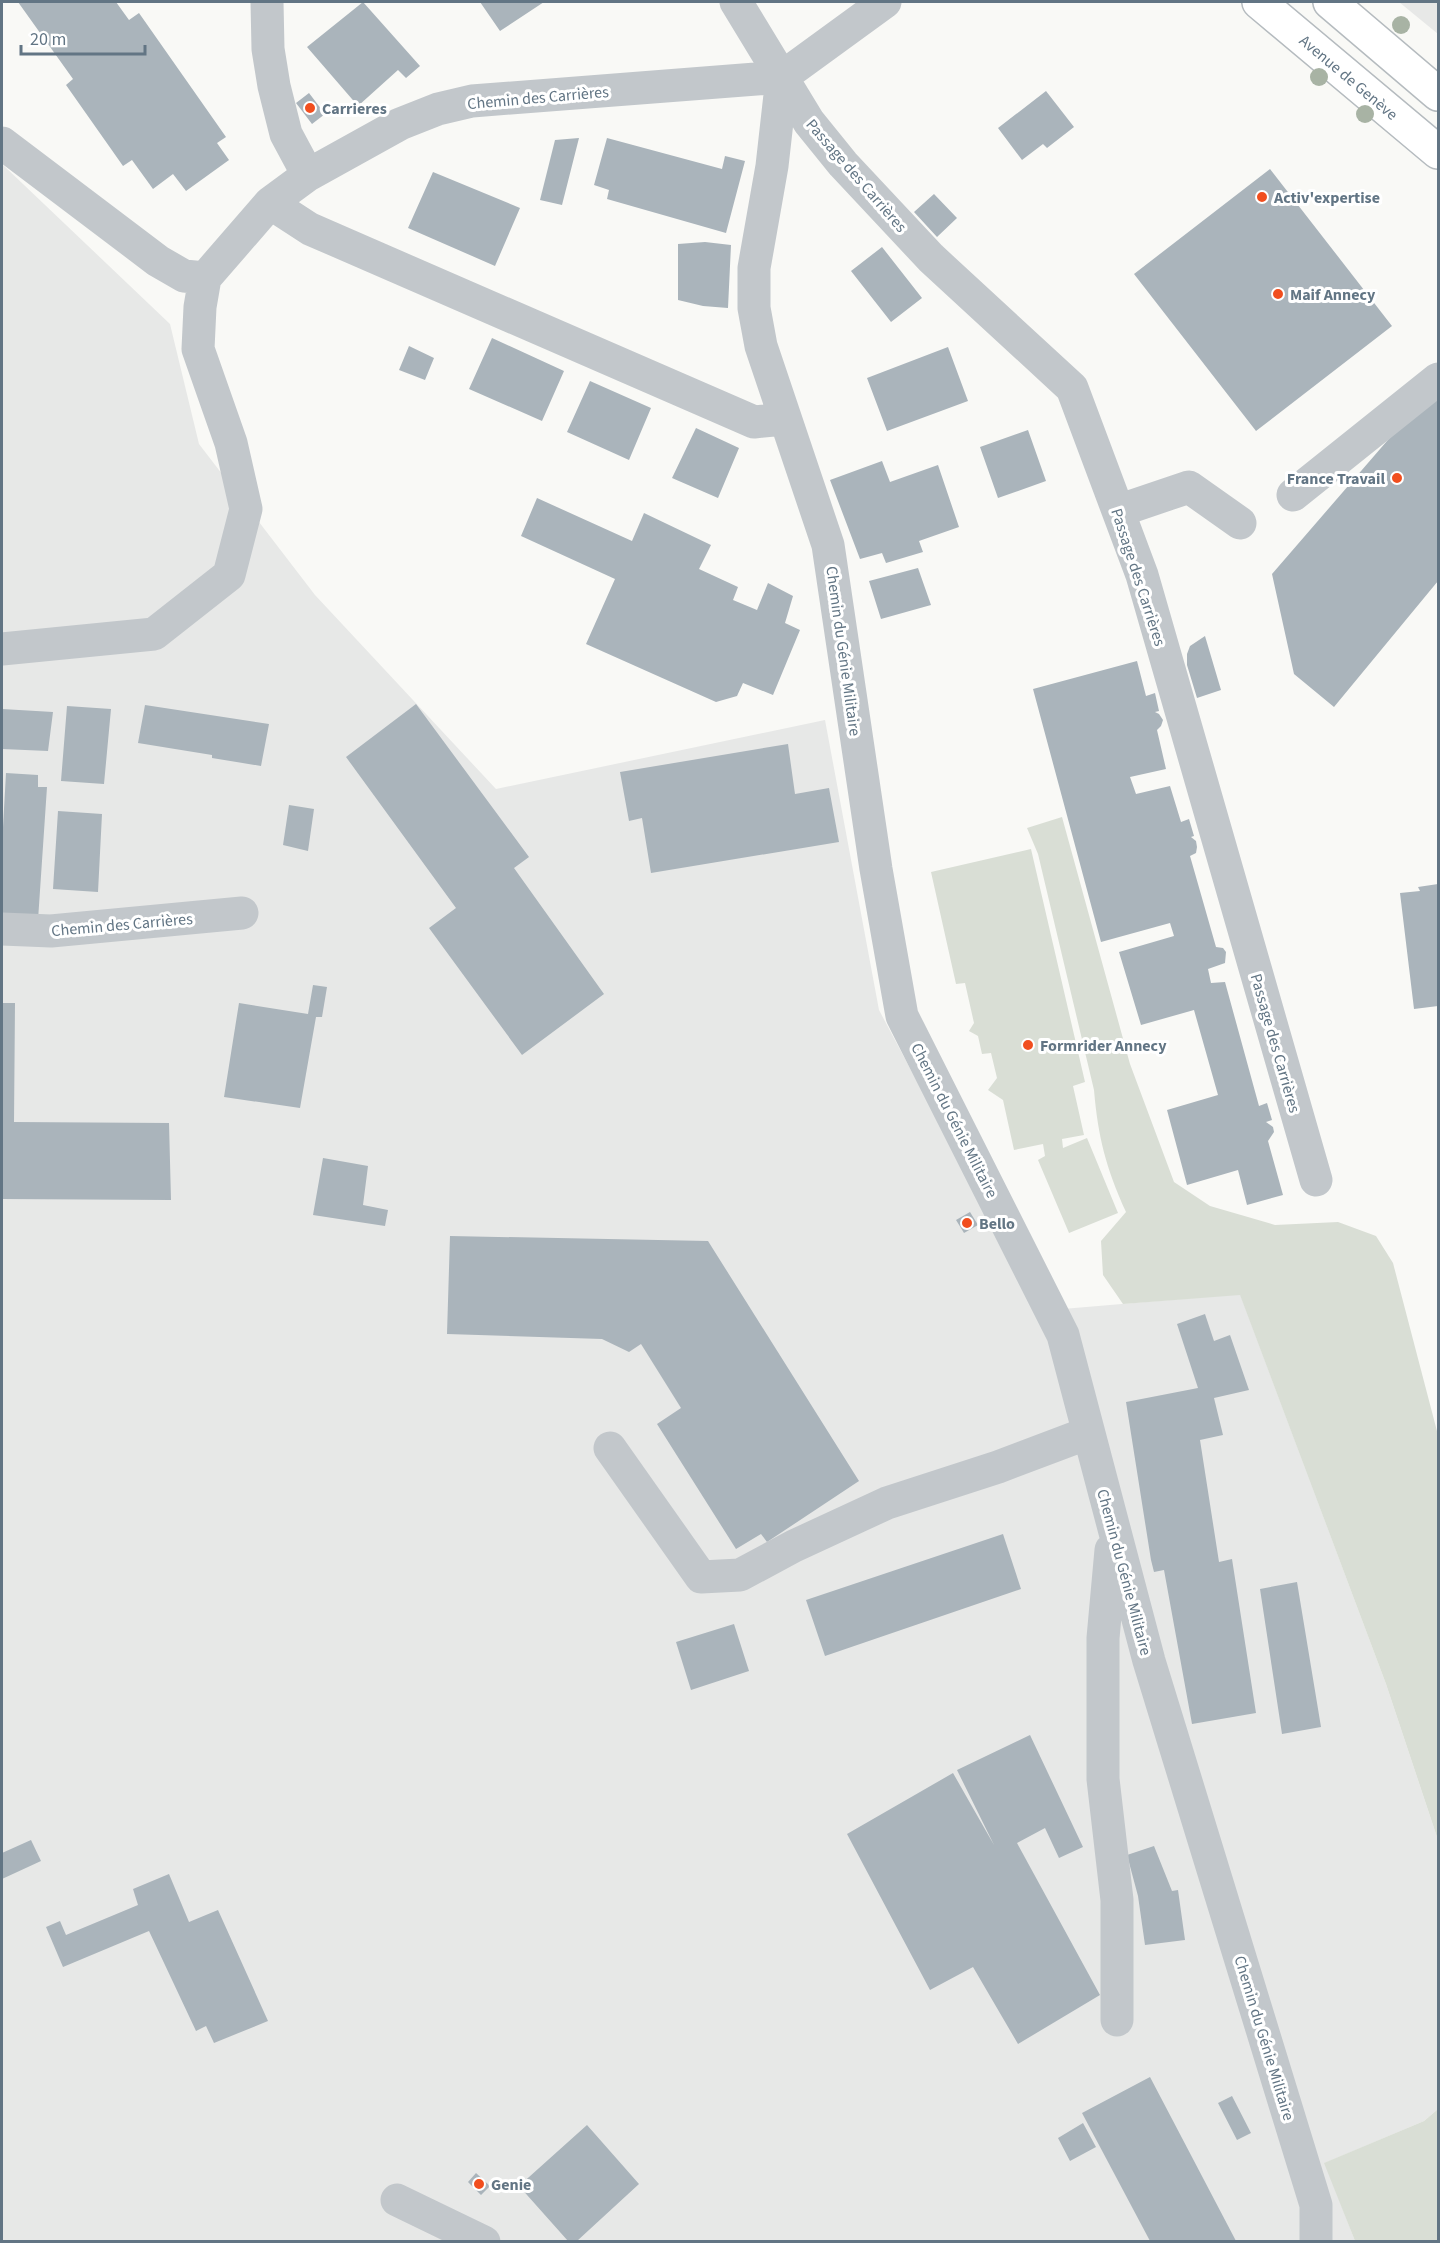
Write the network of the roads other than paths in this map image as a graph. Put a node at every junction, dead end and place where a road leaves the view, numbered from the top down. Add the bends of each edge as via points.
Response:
1 (267, 2) edge
2 (736, 2) edge
3 (885, 2) edge
4 (1259, 2) edge
5 (1330, 2) edge
6 (782, 77) junction
7 (1438, 94) edge
8 (2, 143) edge
9 (1438, 152) edge
10 (308, 174) junction
11 (270, 204) junction
12 (205, 278) junction
13 (1438, 378) edge
14 (784, 419) junction
15 (1293, 495) dead end
16 (1118, 511) junction
17 (1240, 523) dead end
18 (2, 650) edge
19 (242, 913) dead end
20 (2, 929) edge
21 (1316, 1180) dead end
22 (1088, 1433) junction
23 (610, 1448) dead end
24 (1113, 1527) junction
25 (1117, 2020) dead end
26 (397, 2200) dead end
27 (484, 2241) edge
28 (1316, 2241) edge

1 - 10 street via 274,86 286,134
2 - 6 street, Passage des Carrières
3 - 6 street
4 - 9 main road, Avenue de Genève
5 - 7 main road
6 - 10 street, Chemin des Carrières via 472,101 400,124
6 - 14 street, Chemin du Génie Militaire via 772,166 754,268 754,308 761,346
6 - 16 street, Passage des Carrières via 809,122 843,164 931,258 1072,388
8 - 12 street via 158,261 184,276
10 - 11 street, Chemin des Carrières
11 - 12 street, Chemin des Carrières
11 - 14 street via 310,229 754,422
12 - 18 street via 198,349 231,442 246,509 229,575 154,634
13 - 15 street
14 - 22 street, Chemin du Génie Militaire via 828,545 876,869 903,1016 1063,1335
16 - 17 street via 1189,487
16 - 21 street, Passage des Carrières via 1142,575
19 - 20 street, Chemin des Carrières via 51,931
22 - 23 street via 887,1503 740,1575 701,1577
22 - 24 street, Chemin du Génie Militaire
24 - 25 street via 1103,1638 1103,1779 1117,1900
24 - 28 street, Chemin du Génie Militaire via 1149,1661 1316,2205
26 - 27 street

